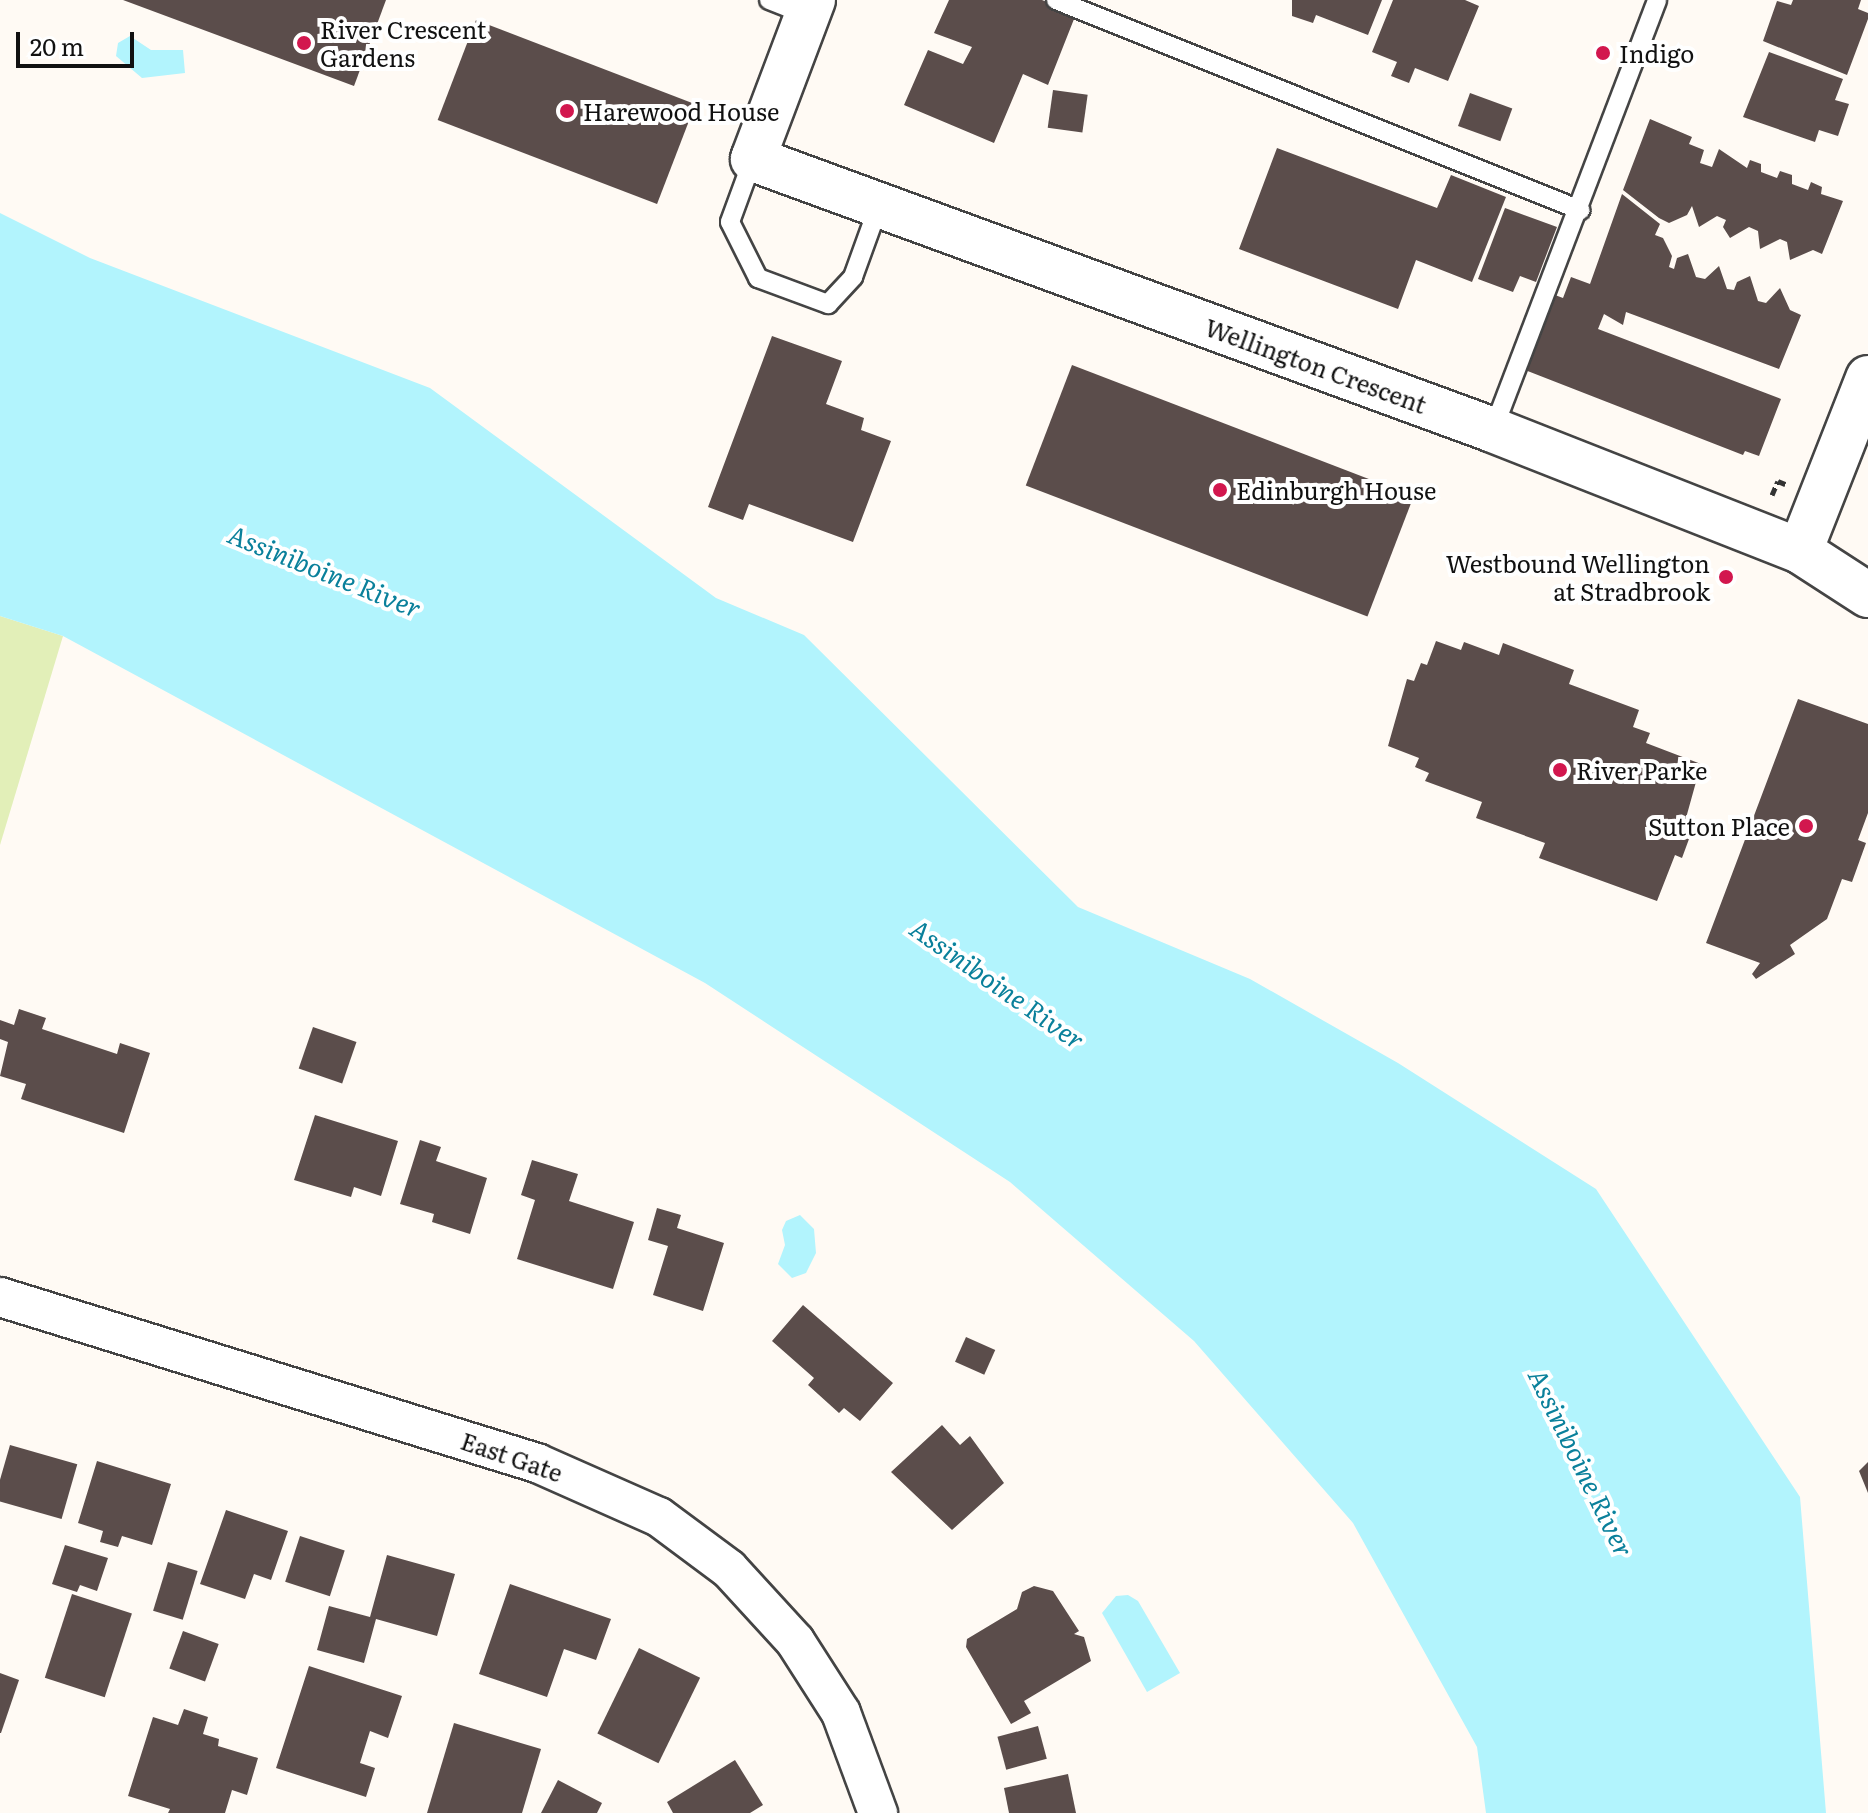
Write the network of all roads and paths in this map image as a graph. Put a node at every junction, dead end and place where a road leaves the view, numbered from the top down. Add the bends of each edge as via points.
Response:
1 (1056, 0) edge
2 (1657, 0) edge
3 (796, 5) edge
4 (753, 159) junction
5 (879, 205) junction
6 (1580, 210) junction
7 (1868, 378) edge
8 (1493, 430) junction
9 (1800, 551) junction
10 (1868, 595) edge
11 (0, 1297) edge
12 (878, 1813) edge

1 - 6 lane
2 - 6 lane
3 - 4 street
4 - 5 street, Wellington Crescent
4 - 5 lane via 730,222 758,278 828,304 853,277
5 - 8 street, Wellington Crescent
6 - 8 lane
7 - 9 street
8 - 9 street, Wellington Crescent
9 - 10 street, Wellington Crescent
11 - 12 street, East Gate via 537,1463 659,1517 729,1569 795,1641 841,1713

